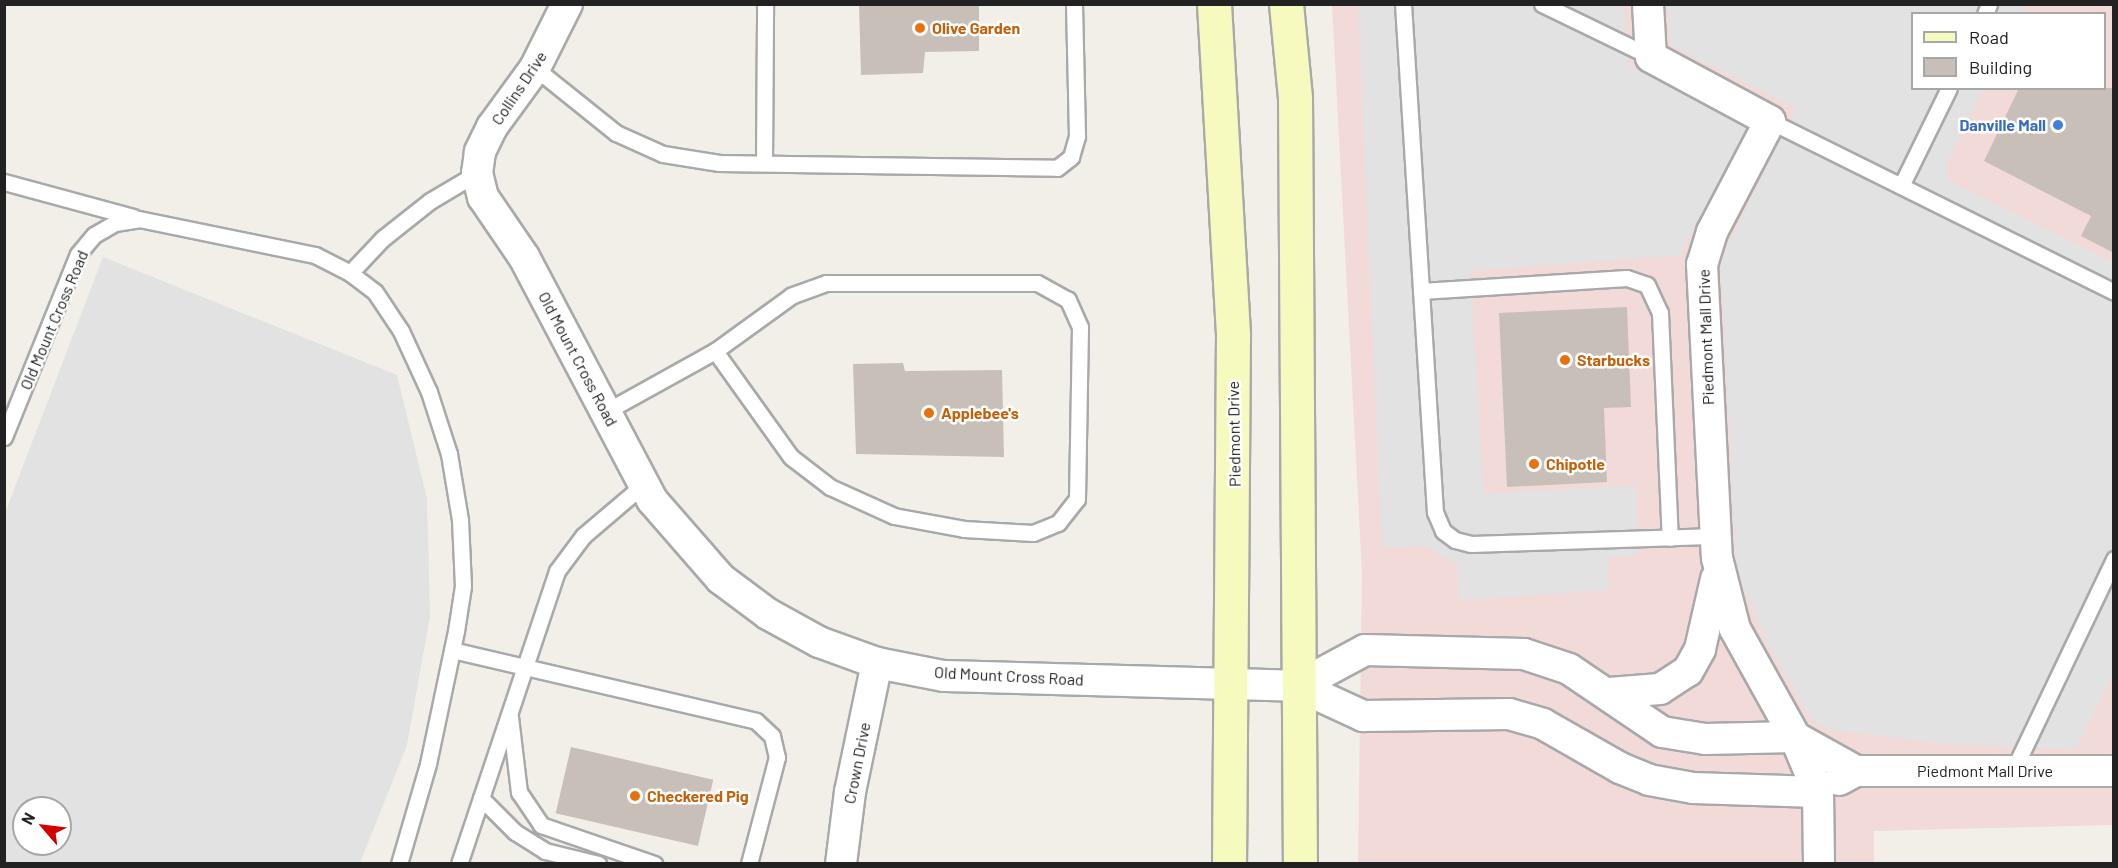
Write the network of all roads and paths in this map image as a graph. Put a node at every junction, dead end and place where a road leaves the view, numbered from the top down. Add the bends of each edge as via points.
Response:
1 (567, 4) edge
2 (765, 4) edge
3 (1074, 4) edge
4 (1214, 4) edge
5 (1286, 4) edge
6 (1403, 4) edge
7 (1542, 4) edge
8 (1648, 4) edge
9 (1651, 57) junction
10 (535, 68) junction
11 (1948, 90) edge
12 (1770, 121) junction
13 (764, 163) junction
14 (477, 173) junction
15 (4, 182) edge
16 (1901, 186) junction
17 (139, 219) junction
18 (350, 273) junction
19 (1421, 291) junction
20 (2114, 292) edge
21 (715, 351) junction
22 (605, 412) junction
23 (4, 437) edge
24 (644, 484) junction
25 (1716, 536) junction
26 (1670, 538) junction
27 (2114, 559) edge
28 (1718, 570) junction
29 (452, 650) junction
30 (877, 663) junction
31 (522, 666) junction
32 (1231, 684) junction
33 (1298, 686) junction
34 (1609, 693) junction
35 (510, 708) junction
36 (1795, 737) junction
37 (1856, 771) junction
38 (2013, 771) junction
39 (2114, 771) edge
40 (1818, 792) junction
41 (481, 798) junction
42 (399, 864) edge
43 (459, 864) edge
44 (598, 864) edge
45 (654, 864) edge
46 (749, 864) edge
47 (841, 864) edge
48 (1229, 864) edge
49 (1300, 864) edge
50 (1819, 864) edge

1 - 10 street, Collins Drive
2 - 13 lane
3 - 13 lane via 1077,136 1071,157 1057,168
4 - 32 main road, Piedmont Drive via 1233,334
5 - 33 main road via 1295,98
6 - 19 lane
7 - 9 lane
8 - 9 street
9 - 12 street
10 - 13 lane via 616,133 663,154 719,163
10 - 14 street, Collins Drive via 492,128 480,152
11 - 16 lane
12 - 16 lane
12 - 25 street, Piedmont Mall Drive via 1712,232 1702,264
14 - 18 lane via 430,201 382,240
14 - 22 street, Old Mount Cross Road via 483,197 524,257
15 - 17 lane
16 - 20 lane
17 - 18 lane, Old Mount Cross Road via 315,255
17 - 23 lane, Old Mount Cross Road via 115,223 94,235 78,254
18 - 29 lane, Old Mount Cross Road via 375,292 401,331 429,392 449,454 460,520 463,586
19 - 26 lane via 1435,512 1448,536 1471,544
19 - 26 lane via 1626,278 1647,285 1660,313
21 - 21 lane via 791,457 830,487 894,516 964,529 1033,533 1058,523 1077,499 1080,327 1068,300 1037,283 826,283 791,296
21 - 22 lane
22 - 24 street, Old Mount Cross Road
24 - 30 street, Old Mount Cross Road via 673,528 721,579 768,614 819,642
24 - 31 lane via 583,536 557,570
25 - 26 lane
25 - 28 street, Piedmont Mall Drive
27 - 38 lane
28 - 34 street via 1700,649 1688,671 1660,689
28 - 36 street, Piedmont Mall Drive via 1735,628
29 - 31 lane
29 - 42 lane, Old Mount Cross Road via 428,764
30 - 32 street, Old Mount Cross Road via 943,676
30 - 47 street, Crown Drive via 850,792
31 - 35 lane
31 - 46 lane via 756,722 772,736 777,757
32 - 33 street, Old Mount Cross Road
32 - 48 main road, Piedmont Drive
33 - 34 street, Old Mount Cross Road via 1365,650 1481,651 1541,657
33 - 40 street, Old Mount Cross Road via 1363,716 1482,713 1523,717 1629,773 1664,783 1711,789
33 - 49 main road
34 - 36 street, Old Mount Cross Road via 1656,729 1682,736
35 - 41 lane
35 - 45 lane via 519,792 541,825
36 - 37 street, Piedmont Mall Drive
36 - 40 street, Piedmont Mall Drive
37 - 38 street, Piedmont Mall Drive
37 - 40 street, Piedmont Mall Drive
38 - 39 street, Piedmont Mall Drive
40 - 50 street
41 - 43 lane
41 - 44 lane via 515,832 545,850

